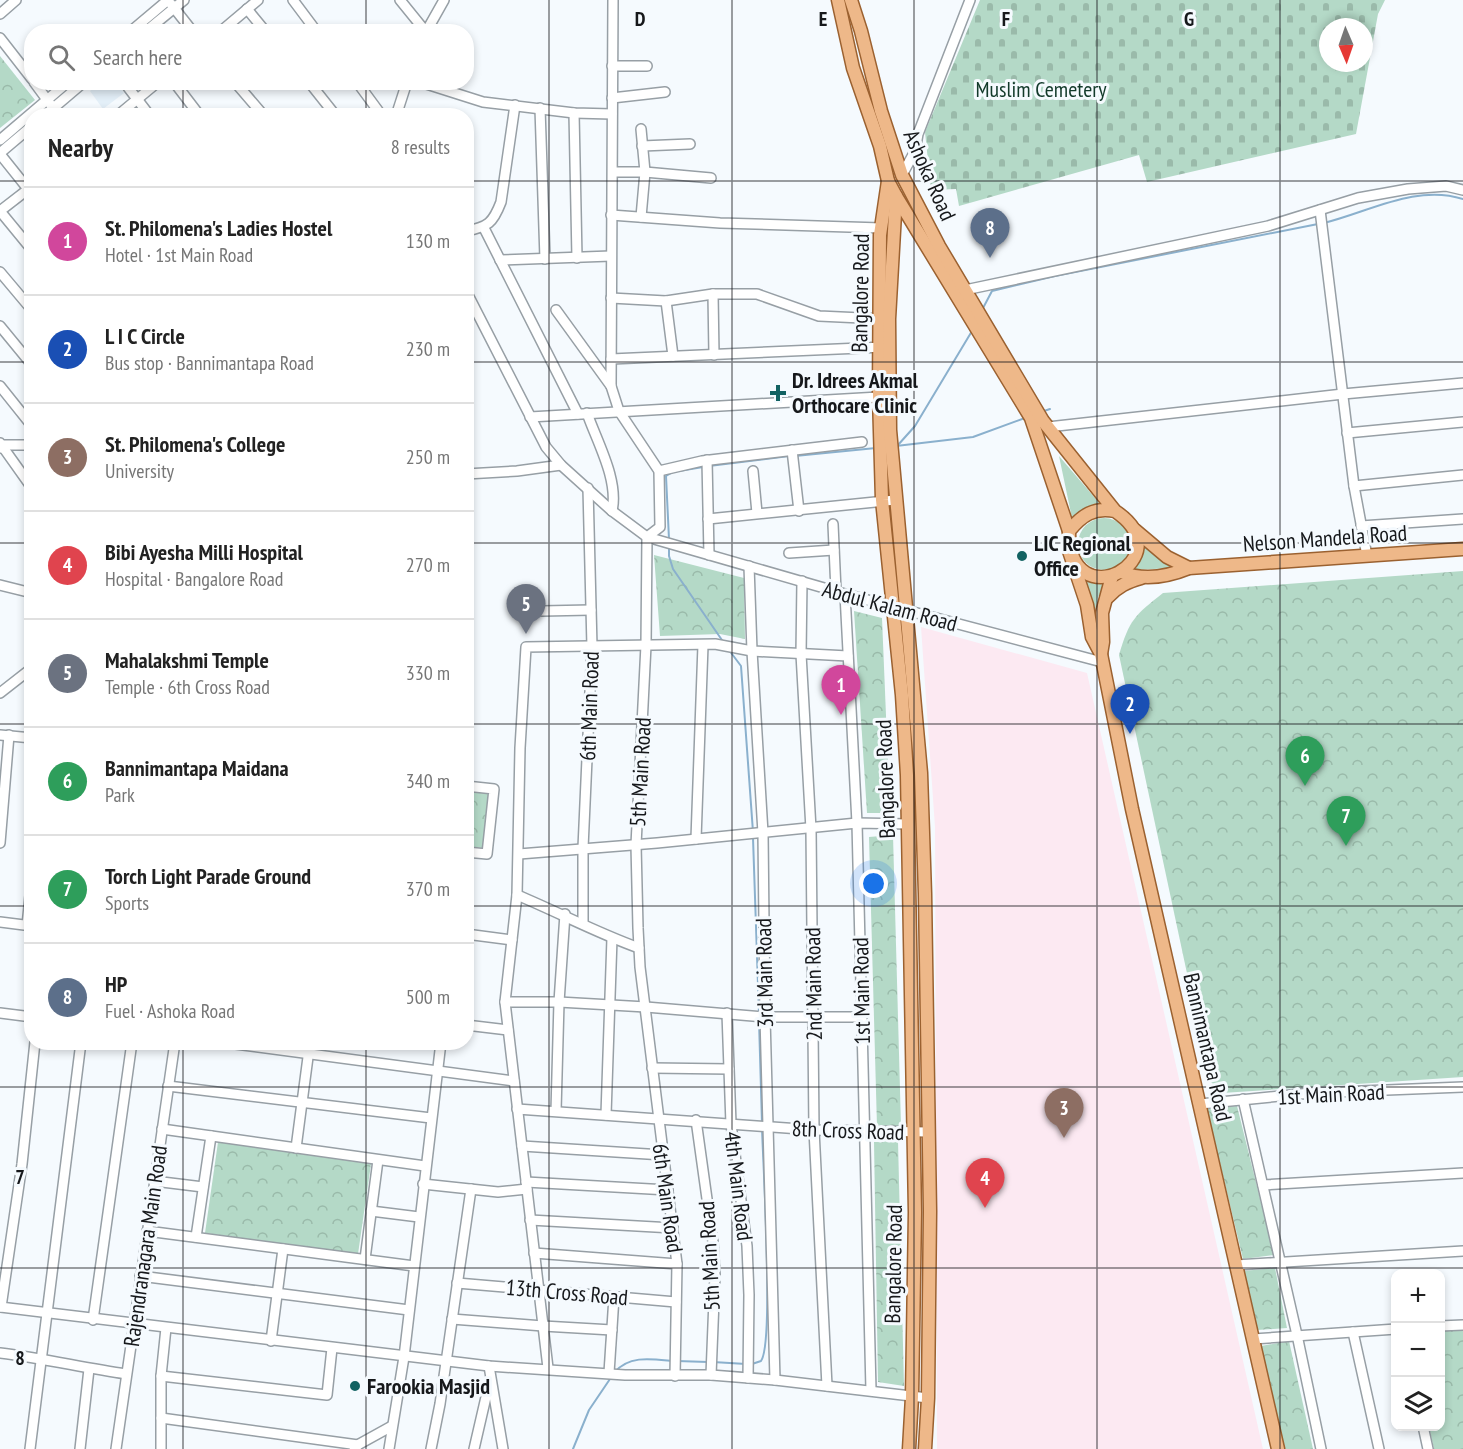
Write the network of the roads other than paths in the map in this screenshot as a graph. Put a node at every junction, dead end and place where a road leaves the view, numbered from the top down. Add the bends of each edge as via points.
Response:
1 (16, 0) edge
2 (184, 0) edge
3 (258, 0) edge
4 (293, 0) edge
5 (400, 0) edge
6 (444, 0) edge
7 (613, 0) edge
8 (838, 0) edge
9 (851, 0) edge
10 (970, 0) edge
11 (169, 2) edge
12 (248, 9) junction
13 (0, 15) edge
14 (140, 24) edge
15 (152, 24) edge
16 (187, 24) edge
17 (230, 24) edge
18 (260, 24) edge
19 (311, 24) edge
20 (420, 24) edge
21 (430, 24) edge
22 (0, 38) edge
23 (612, 66) junction
24 (647, 66) dead end
25 (24, 69) edge
26 (40, 90) edge
27 (59, 90) edge
28 (77, 90) edge
29 (130, 90) edge
30 (149, 90) edge
31 (180, 90) edge
32 (243, 90) edge
33 (315, 90) edge
34 (363, 90) edge
35 (405, 90) edge
36 (445, 90) edge
37 (665, 92) dead end
38 (612, 98) junction
39 (47, 100) junction
40 (138, 100) junction
41 (515, 105) junction
42 (38, 108) edge
43 (53, 108) edge
44 (60, 108) edge
45 (128, 108) edge
46 (144, 108) edge
47 (194, 108) edge
48 (257, 108) edge
49 (330, 108) edge
50 (376, 108) edge
51 (399, 108) edge
52 (540, 108) junction
53 (574, 113) junction
54 (612, 114) junction
55 (24, 120) edge
56 (641, 129) dead end
57 (24, 133) edge
58 (0, 140) edge
59 (690, 144) dead end
60 (642, 146) junction
61 (0, 154) edge
62 (613, 172) junction
63 (645, 172) junction
64 (903, 175) junction
65 (711, 178) dead end
66 (888, 181) junction
67 (24, 183) edge
68 (1463, 190) edge
69 (24, 194) edge
70 (896, 196) junction
71 (0, 211) edge
72 (611, 215) junction
73 (641, 217) junction
74 (1321, 219) junction
75 (484, 228) junction
76 (882, 228) junction
77 (474, 230) edge
78 (24, 240) edge
79 (611, 256) junction
80 (544, 258) junction
81 (577, 258) junction
82 (500, 260) junction
83 (0, 272) edge
84 (965, 290) junction
85 (713, 294) junction
86 (611, 298) junction
87 (24, 300) edge
88 (666, 301) junction
89 (474, 307) edge
90 (555, 310) dead end
91 (884, 319) junction
92 (978, 320) junction
93 (0, 326) edge
94 (885, 347) junction
95 (24, 355) edge
96 (714, 355) junction
97 (673, 356) junction
98 (611, 359) junction
99 (1463, 383) edge
100 (0, 386) edge
101 (611, 386) junction
102 (1343, 394) junction
103 (879, 397) junction
104 (619, 411) junction
105 (582, 414) junction
106 (1034, 414) junction
107 (24, 416) edge
108 (530, 417) junction
109 (1463, 422) edge
110 (1048, 427) junction
111 (886, 432) junction
112 (1347, 433) junction
113 (862, 442) dead end
114 (24, 446) edge
115 (0, 447) edge
116 (792, 450) junction
117 (887, 459) junction
118 (706, 460) junction
119 (561, 465) junction
120 (659, 471) junction
121 (753, 471) dead end
122 (474, 474) edge
123 (1463, 476) edge
124 (24, 478) edge
125 (1354, 486) junction
126 (588, 488) junction
127 (882, 500) junction
128 (896, 500) junction
129 (612, 511) junction
130 (799, 511) junction
131 (1115, 511) junction
132 (757, 513) junction
133 (708, 519) junction
134 (1463, 519) edge
135 (833, 524) dead end
136 (1361, 526) junction
137 (1135, 530) junction
138 (1069, 531) junction
139 (647, 537) junction
140 (1463, 549) edge
141 (834, 550) junction
142 (1070, 551) junction
143 (789, 553) dead end
144 (709, 555) junction
145 (1367, 556) junction
146 (749, 566) junction
147 (1189, 568) junction
148 (1117, 574) junction
149 (1142, 578) junction
150 (802, 581) junction
151 (0, 585) edge
152 (24, 591) edge
153 (840, 592) junction
154 (1104, 602) junction
155 (892, 606) junction
156 (591, 610) junction
157 (907, 610) junction
158 (542, 611) dead end
159 (646, 645) junction
160 (703, 645) junction
161 (592, 647) junction
162 (752, 651) junction
163 (801, 654) junction
164 (848, 656) junction
165 (1101, 658) junction
166 (24, 674) edge
167 (0, 693) edge
168 (4, 735) edge
169 (24, 737) edge
170 (474, 787) edge
171 (857, 823) junction
172 (908, 824) junction
173 (811, 829) junction
174 (763, 832) junction
175 (696, 839) junction
176 (0, 843) edge
177 (636, 845) junction
178 (583, 849) junction
179 (474, 853) edge
180 (519, 854) junction
181 (517, 895) junction
182 (565, 914) junction
183 (0, 922) edge
184 (583, 924) junction
185 (24, 925) edge
186 (474, 935) edge
187 (612, 938) junction
188 (512, 940) junction
189 (639, 948) junction
190 (505, 1002) junction
191 (559, 1002) junction
192 (610, 1006) junction
193 (646, 1007) junction
194 (0, 1013) edge
195 (727, 1013) junction
196 (24, 1016) edge
197 (765, 1017) junction
198 (862, 1017) junction
199 (813, 1018) junction
200 (474, 1026) edge
201 (508, 1030) junction
202 (34, 1050) edge
203 (80, 1050) edge
204 (131, 1050) edge
205 (174, 1050) edge
206 (279, 1050) edge
207 (309, 1050) edge
208 (440, 1050) edge
209 (309, 1054) junction
210 (652, 1068) junction
211 (729, 1069) junction
212 (436, 1071) junction
213 (514, 1082) junction
214 (168, 1086) junction
215 (1463, 1087) edge
216 (1243, 1099) junction
217 (302, 1102) junction
218 (1200, 1104) junction
219 (517, 1109) junction
220 (556, 1111) junction
221 (606, 1115) junction
222 (431, 1118) junction
223 (658, 1118) junction
224 (696, 1120) junction
225 (731, 1124) junction
226 (767, 1128) junction
227 (162, 1130) junction
228 (814, 1131) junction
229 (864, 1132) junction
230 (914, 1132) junction
231 (928, 1132) junction
232 (211, 1136) junction
233 (522, 1146) junction
234 (296, 1148) junction
235 (663, 1155) junction
236 (378, 1160) junction
237 (425, 1166) junction
238 (1463, 1173) edge
239 (154, 1181) junction
240 (423, 1184) junction
241 (1263, 1185) junction
242 (526, 1186) junction
243 (203, 1187) junction
244 (471, 1189) junction
245 (668, 1190) junction
246 (371, 1211) junction
247 (419, 1217) junction
248 (530, 1220) junction
249 (673, 1228) junction
250 (147, 1231) junction
251 (196, 1237) junction
252 (283, 1249) junction
253 (1463, 1251) edge
254 (534, 1253) junction
255 (365, 1259) junction
256 (1281, 1262) junction
257 (677, 1264) junction
258 (1236, 1265) junction
259 (414, 1266) junction
260 (140, 1276) junction
261 (457, 1283) junction
262 (539, 1290) junction
263 (277, 1294) junction
264 (615, 1297) junction
265 (676, 1302) junction
266 (1, 1307) edge
267 (409, 1310) junction
268 (48, 1313) junction
269 (452, 1319) junction
270 (93, 1320) junction
271 (133, 1325) junction
272 (1463, 1325) edge
273 (543, 1326) junction
274 (1445, 1326) edge
275 (166, 1328) junction
276 (1391, 1329) edge
277 (612, 1330) junction
278 (1353, 1332) junction
279 (1298, 1335) junction
280 (1253, 1339) junction
281 (271, 1341) junction
282 (332, 1348) junction
283 (0, 1353) edge
284 (404, 1357) junction
285 (41, 1358) junction
286 (445, 1361) junction
287 (489, 1366) junction
288 (548, 1368) junction
289 (89, 1369) junction
290 (711, 1372) junction
291 (609, 1373) junction
292 (675, 1373) junction
293 (126, 1374) junction
294 (748, 1375) junction
295 (161, 1376) junction
296 (490, 1378) junction
297 (775, 1380) junction
298 (827, 1386) junction
299 (871, 1390) junction
300 (912, 1397) junction
301 (928, 1398) junction
302 (161, 1418) junction
303 (392, 1426) junction
304 (1424, 1431) edge
305 (354, 1447) edge
306 (30, 1449) edge
307 (80, 1449) edge
308 (116, 1449) edge
309 (161, 1449) edge
310 (389, 1449) edge
311 (431, 1449) edge
312 (474, 1449) edge
313 (503, 1449) edge
314 (909, 1449) edge
315 (925, 1449) edge
316 (1278, 1449) edge
317 (1322, 1449) edge
318 (1378, 1449) edge
319 (1428, 1449) edge

1 - 13 street
2 - 11 street
3 - 12 street
4 - 19 street
5 - 20 street
6 - 21 street
7 - 23 street
8 - 66 main road, Bangalore Road via 853,68
9 - 64 main road, Ashoka Road
10 - 64 street
11 - 14 street
11 - 15 street
11 - 16 street
12 - 17 street
12 - 18 street
22 - 25 street
23 - 24 street
23 - 38 street
26 - 39 street
27 - 39 street
28 - 44 street
29 - 40 street
30 - 40 street
31 - 47 street
32 - 48 street
33 - 49 street
34 - 50 street
35 - 51 street
36 - 41 street via 483,102
37 - 38 street
38 - 54 street
39 - 42 street
39 - 43 street
40 - 45 street
40 - 46 street
41 - 52 street
41 - 75 street via 501,202 496,216
52 - 53 street
52 - 80 street
53 - 54 street
53 - 81 street
54 - 62 street
55 - 58 street
56 - 60 street
57 - 61 street
59 - 60 street
60 - 63 street
61 - 67 street
62 - 63 street
62 - 72 street
63 - 65 street
63 - 73 street
64 - 84 main road, Ashoka Road
66 - 70 main road, Bangalore Road
66 - 76 main road, Bangalore Road
68 - 74 street via 1446,186 1358,198
69 - 71 street
70 - 91 main road, Bangalore Road
70 - 92 main road, Bangalore Road
71 - 78 street
72 - 73 street
72 - 79 street
73 - 76 street
74 - 84 street via 1268,226
74 - 102 street
75 - 77 street
75 - 82 street
76 - 91 main road, Bangalore Road
79 - 81 street
79 - 86 street
80 - 81 street
80 - 82 street
82 - 105 street
83 - 87 street
84 - 92 main road, Ashoka Road
85 - 88 street
85 - 91 street via 757,294 819,316
85 - 96 street
86 - 88 street
86 - 98 street
88 - 97 street
89 - 108 street
90 - 101 street
91 - 94 main road, Bangalore Road
92 - 106 main road, Ashoka Road
93 - 95 street
94 - 96 street
94 - 103 main road, Bangalore Road
94 - 111 main road, Bangalore Road
96 - 97 street
97 - 98 street
98 - 101 street
99 - 102 street
100 - 107 street
101 - 104 street
102 - 110 street
102 - 112 street
103 - 104 street
103 - 111 main road, Bangalore Road
104 - 105 street
104 - 120 street
105 - 108 street
105 - 129 street via 613,485
106 - 110 main road
106 - 138 main road
108 - 119 street
109 - 112 street
110 - 131 main road
111 - 117 main road, Bangalore Road
112 - 125 street
113 - 116 street
114 - 115 street
115 - 124 street
116 - 118 street
116 - 130 street
117 - 127 main road, Bangalore Road
117 - 128 main road, Bangalore Road
118 - 120 street
118 - 133 street
119 - 122 street
119 - 126 street
120 - 139 street via 660,527
121 - 132 street
123 - 125 street
125 - 136 street
126 - 129 street
126 - 156 street, 6th Main Road
127 - 128 street
127 - 130 street
127 - 155 main road, Bangalore Road
128 - 157 main road, Bangalore Road
129 - 139 street
130 - 132 street
131 - 137 main road via 1129,520
131 - 138 main road via 1087,513
132 - 133 street
133 - 144 street
134 - 136 street
135 - 141 street, 1st Main Road
136 - 145 street
137 - 147 main road
137 - 148 main road via 1136,554
138 - 142 main road
139 - 144 street, Abdul Kalam Road
139 - 159 street, 5th Main Road
140 - 145 main road, Nelson Mandela Road
141 - 143 street
141 - 153 street, 1st Main Road
142 - 148 main road via 1082,570 1093,576
142 - 165 main road
144 - 146 street, Abdul Kalam Road
145 - 147 main road, Nelson Mandela Road
146 - 150 street, Abdul Kalam Road
146 - 162 street, 3rd Main Road
147 - 149 main road, Nelson Mandela Road
148 - 149 main road, Nelson Mandela Road
148 - 154 main road
149 - 154 main road via 1115,588
150 - 153 street, Abdul Kalam Road
150 - 163 street, 2nd Main Road
151 - 152 street
153 - 155 street, Abdul Kalam Road
153 - 164 street, 1st Main Road
154 - 165 main road
155 - 157 street, Abdul Kalam Road
155 - 172 main road, Bangalore Road via 902,695
156 - 158 street
156 - 161 street, 6th Main Road
157 - 165 street, Abdul Kalam Road
157 - 231 main road, Bangalore Road via 921,795
159 - 160 street
159 - 161 street
159 - 177 street, 5th Main Road
160 - 162 street
160 - 175 street
161 - 178 street, 6th Main Road
161 - 180 street via 526,647
162 - 163 street
162 - 174 street, 3rd Main Road
163 - 164 street
163 - 173 street, 2nd Main Road
164 - 171 street, 1st Main Road
165 - 218 main road, Bannimantapa Road
166 - 167 street
168 - 169 street
168 - 176 street
170 - 179 street via 494,789 487,854
171 - 172 street
171 - 173 street
171 - 198 street, 1st Main Road
172 - 230 main road, Bangalore Road
173 - 174 street
173 - 199 street, 2nd Main Road
174 - 175 street
174 - 197 street, 3rd Main Road
175 - 177 street
177 - 178 street
177 - 189 street, 5th Main Road
178 - 180 street
178 - 184 street, 6th Main Road
180 - 181 street
181 - 182 street
181 - 188 street
182 - 184 street
182 - 191 street
183 - 185 street
184 - 187 street
186 - 188 street
187 - 189 street
187 - 192 street
188 - 190 street
189 - 193 street, 5th Main Road
190 - 191 street
190 - 201 street
191 - 192 street
191 - 220 street
192 - 193 street
192 - 221 street
193 - 195 street
193 - 210 street, 6th Main Road
194 - 196 street
195 - 197 street
195 - 211 street, 4th Main Road
197 - 199 street
197 - 226 street, 3rd Main Road
198 - 199 street
198 - 229 street, 1st Main Road
199 - 228 street, 2nd Main Road
200 - 201 street
201 - 213 street
202 - 266 street
203 - 268 street
204 - 270 street
205 - 214 street, Rajendranagara Main Road
206 - 209 street
207 - 209 street
208 - 212 street
209 - 212 street
209 - 217 street
210 - 211 street
210 - 223 street, 6th Main Road
211 - 225 street, 4th Main Road
212 - 213 street
212 - 222 street
213 - 219 street
214 - 217 street
214 - 227 street, Rajendranagara Main Road
215 - 216 street, 1st Main Road
216 - 218 street, 1st Main Road
216 - 241 street
217 - 222 street
217 - 234 street
218 - 258 main road, Bannimantapa Road
219 - 220 street
219 - 233 street
220 - 221 street
221 - 223 street
222 - 237 street
223 - 224 street
223 - 235 street, 6th Main Road
224 - 225 street
224 - 290 street, 5th Main Road via 715,1275
225 - 226 street, 8th Cross Road
225 - 294 street, 4th Main Road via 747,1246
226 - 228 street, 8th Cross Road
226 - 297 street, 3rd Main Road
227 - 232 street
227 - 239 street, Rajendranagara Main Road
228 - 229 street, 8th Cross Road
228 - 298 street, 2nd Main Road
229 - 230 street, 8th Cross Road
229 - 299 street, 1st Main Road
230 - 231 street, 8th Cross Road
230 - 300 main road, Bangalore Road
231 - 301 main road, Bangalore Road
232 - 234 street
232 - 243 street
233 - 235 street
233 - 242 street
234 - 236 street
235 - 245 street, 6th Main Road
236 - 237 street
236 - 246 street
237 - 240 street
238 - 241 street
239 - 243 street
239 - 250 street, Rajendranagara Main Road
240 - 244 street
240 - 247 street
241 - 256 street
242 - 244 street via 498,1192
242 - 245 street
242 - 248 street
243 - 251 street
244 - 261 street
245 - 249 street, 6th Main Road
246 - 247 street
246 - 255 street
247 - 259 street
248 - 249 street
248 - 254 street
249 - 257 street, 6th Main Road
250 - 251 street
250 - 260 street, Rajendranagara Main Road
251 - 252 street
252 - 255 street
252 - 263 street
253 - 256 street
254 - 257 street
254 - 262 street
255 - 259 street
256 - 258 street
256 - 279 street
257 - 265 street, 6th Main Road
258 - 280 main road, Bannimantapa Road
259 - 267 street
260 - 263 street
260 - 271 street, Rajendranagara Main Road
261 - 262 street, 13th Cross Road
261 - 269 street
262 - 264 street, 13th Cross Road
262 - 273 street
263 - 267 street
263 - 281 street
264 - 265 street, 13th Cross Road
264 - 277 street
265 - 292 street, 6th Main Road
266 - 268 street
267 - 284 street
268 - 270 street
268 - 285 street
269 - 273 street
269 - 286 street
270 - 271 street
271 - 275 street
271 - 293 street, Rajendranagara Main Road
272 - 274 street
273 - 277 street
273 - 288 street
275 - 281 street
275 - 295 street
276 - 278 street
277 - 291 street
278 - 279 street
278 - 318 street
279 - 280 street
279 - 317 street
280 - 316 main road, Bannimantapa Road
281 - 282 street
282 - 284 street
282 - 295 street via 327,1395
283 - 285 street
284 - 286 street
284 - 303 street
285 - 289 street
285 - 306 street
286 - 287 street
286 - 311 street
287 - 288 street
287 - 296 street
288 - 291 street
289 - 293 street
289 - 307 street
290 - 292 street
290 - 294 street
291 - 292 street
293 - 308 street, Rajendranagara Main Road
294 - 297 street
295 - 302 street
296 - 312 street
296 - 313 street
297 - 298 street
298 - 299 street
299 - 300 street
300 - 301 street
300 - 314 main road, Bangalore Road
301 - 315 main road, Bangalore Road
302 - 305 street
302 - 309 street
303 - 305 street
303 - 310 street
304 - 319 street

